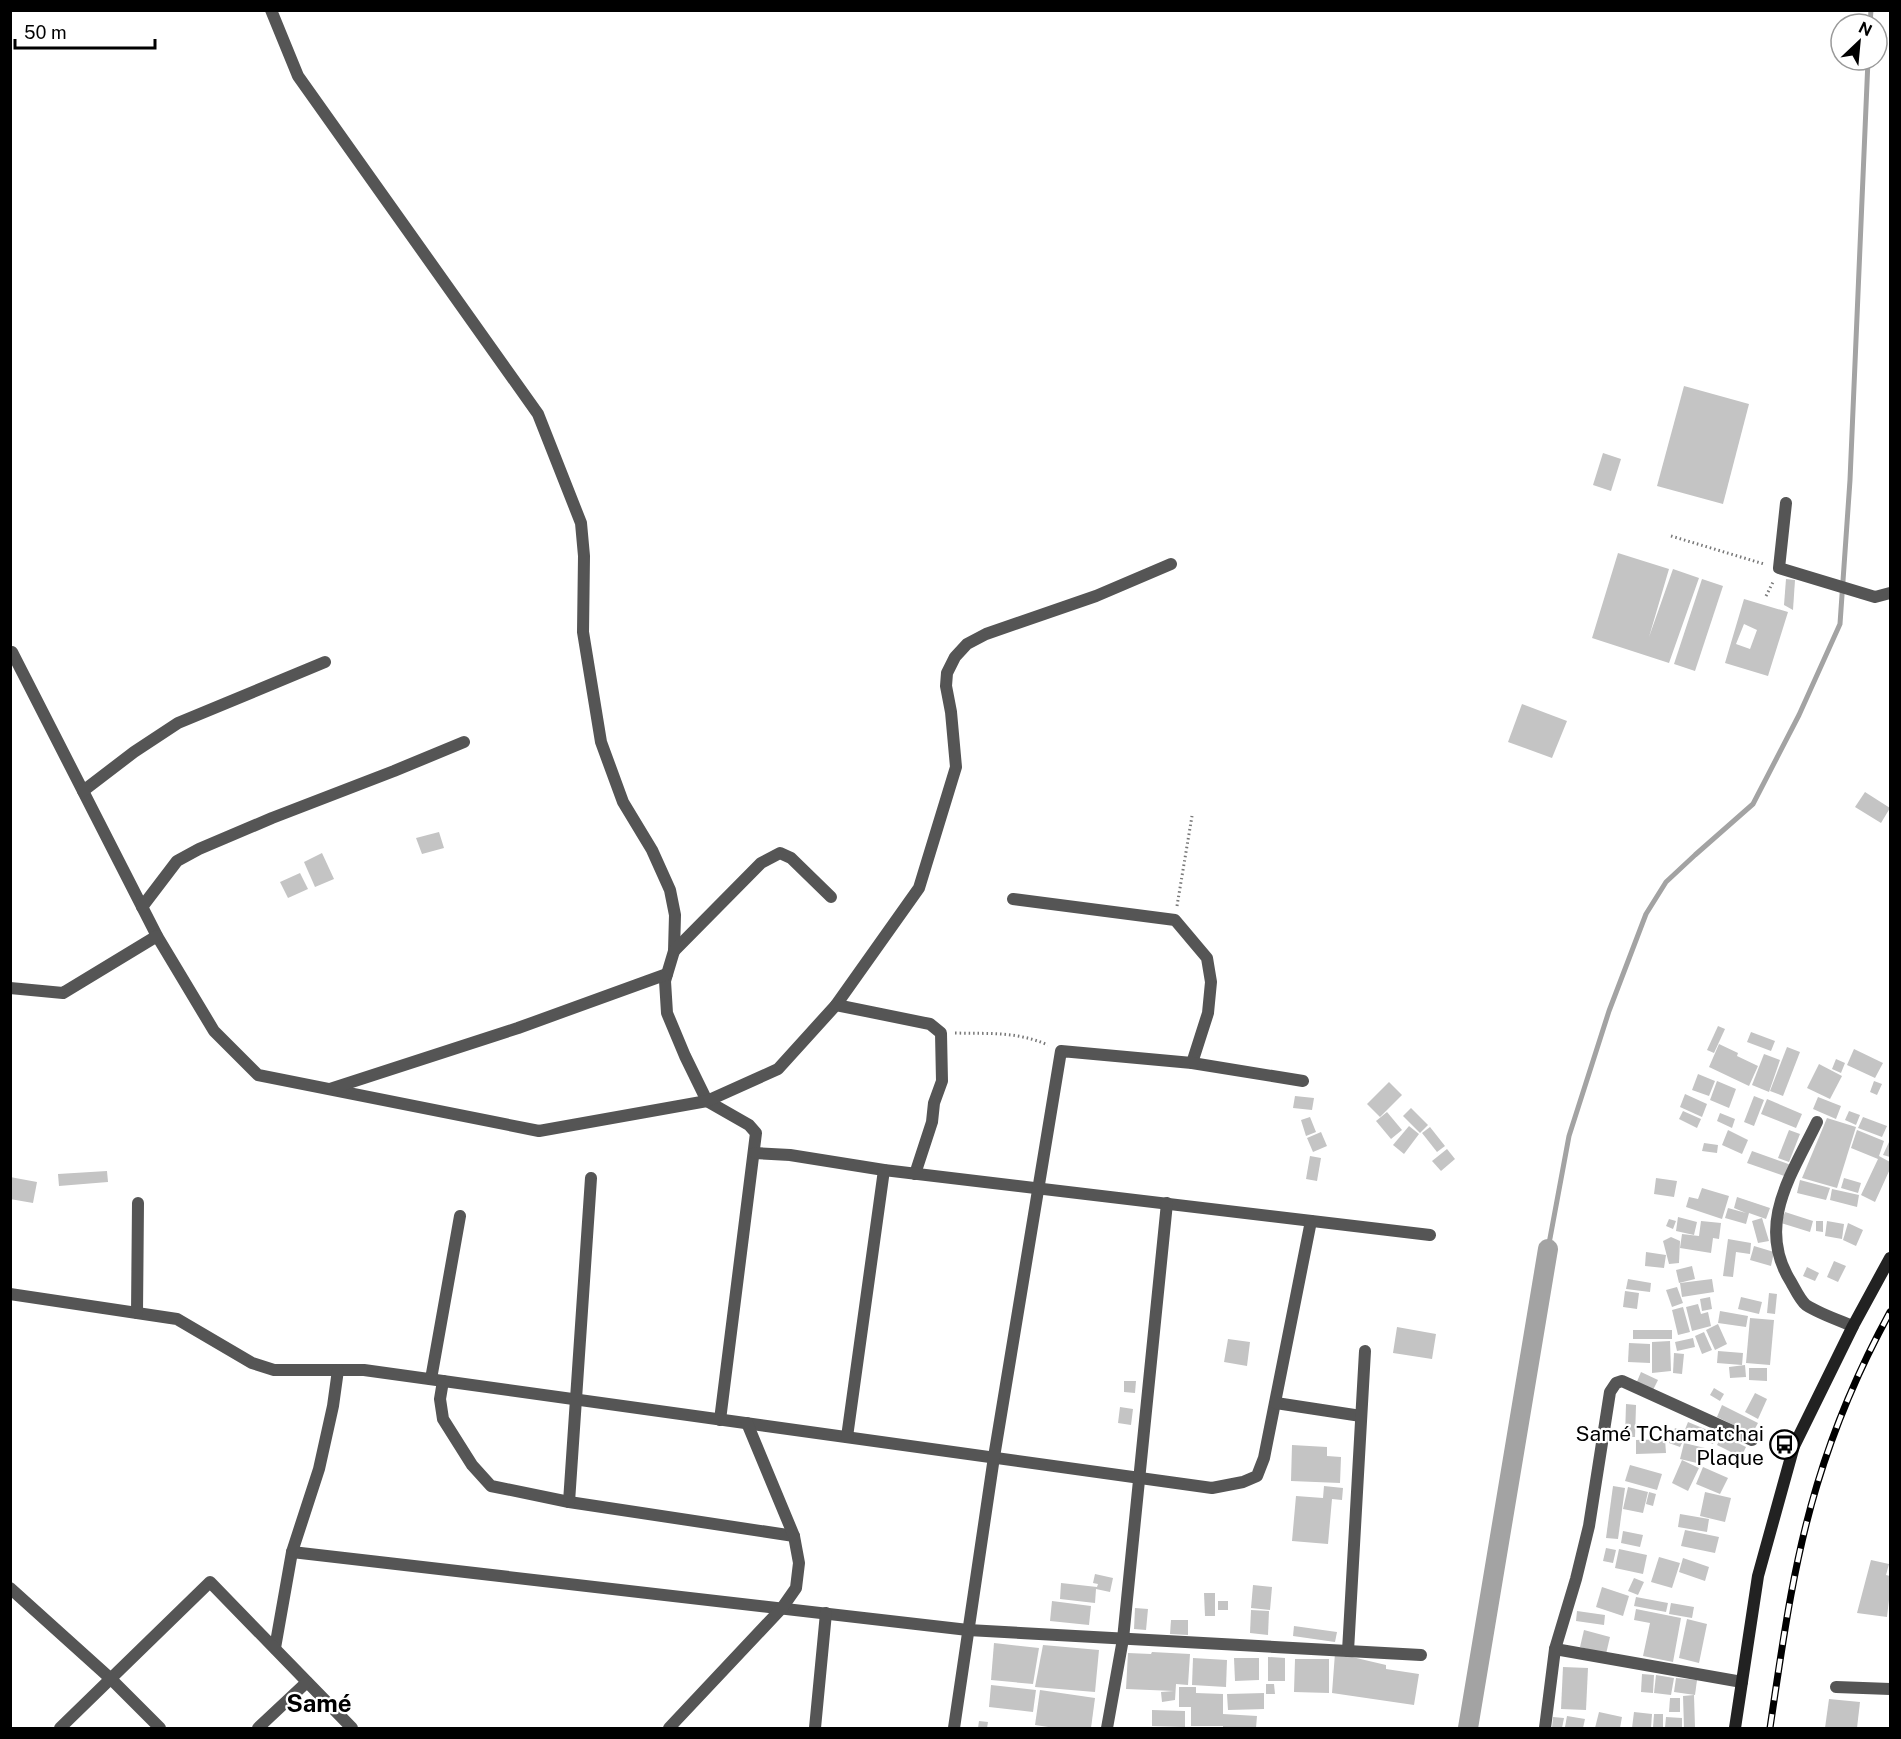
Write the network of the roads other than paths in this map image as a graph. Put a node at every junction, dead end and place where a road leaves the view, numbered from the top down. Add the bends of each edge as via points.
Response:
1 (271, 10) edge
2 (1786, 503) dead end
3 (1171, 564) dead end
4 (1890, 593) edge
5 (12, 652) dead end
6 (325, 662) dead end
7 (464, 742) dead end
8 (83, 791) junction
9 (831, 897) dead end
10 (1013, 899) dead end
11 (142, 907) junction
12 (157, 936) junction
13 (674, 951) junction
14 (667, 974) junction
15 (10, 988) edge
16 (836, 1005) junction
17 (1192, 1063) junction
18 (1303, 1081) dead end
19 (329, 1089) junction
20 (707, 1101) junction
21 (1817, 1122) dead end
22 (755, 1153) junction
23 (884, 1170) junction
24 (915, 1174) junction
25 (591, 1178) dead end
26 (1038, 1188) junction
27 (138, 1203) dead end
28 (1167, 1203) junction
29 (460, 1216) dead end
30 (1311, 1221) junction
31 (1430, 1235) dead end
32 (1890, 1258) edge
33 (10, 1294) edge
34 (138, 1313) junction
35 (1853, 1326) junction
36 (1365, 1351) dead end
37 (338, 1370) junction
38 (437, 1380) junction
39 (576, 1400) junction
40 (1276, 1403) junction
41 (1361, 1416) junction
42 (720, 1420) junction
43 (747, 1423) junction
44 (847, 1437) junction
45 (1752, 1440) dead end
46 (994, 1457) junction
47 (1140, 1478) junction
48 (569, 1502) junction
49 (794, 1536) junction
50 (292, 1552) junction
51 (10, 1588) edge
52 (782, 1608) junction
53 (826, 1613) junction
54 (969, 1630) junction
55 (1123, 1639) junction
56 (275, 1648) junction
57 (1555, 1649) junction
58 (1348, 1651) junction
59 (1421, 1655) dead end
60 (111, 1679) junction
61 (307, 1682) junction
62 (1742, 1682) junction
63 (1836, 1687) dead end
64 (1890, 1689) edge
65 (60, 1728) edge
66 (160, 1728) edge
67 (258, 1728) edge
68 (352, 1728) edge
69 (669, 1728) edge
70 (815, 1728) edge
71 (954, 1728) edge
72 (1107, 1728) edge
73 (1545, 1728) edge
74 (1735, 1728) edge

1 - 13 street via 298,76 538,414 581,523 583,632 601,742 623,802 670,890 675,915
2 - 4 street via 1779,568 1875,597
3 - 16 street via 1096,596 986,634 967,644 955,657 946,686 956,767 919,888
5 - 8 street
6 - 8 street via 178,723
7 - 11 street via 199,849 177,861
8 - 11 street
9 - 13 street via 791,858 780,853 761,863
10 - 17 street via 1175,920 1207,958 1211,982 1208,1013
11 - 12 street
12 - 15 street via 63,993
12 - 19 street via 214,1031 258,1075
13 - 14 street
14 - 19 street via 518,1028
14 - 20 street via 667,1013
16 - 20 street via 778,1069
16 - 24 street via 930,1024 941,1033 942,1081
17 - 18 street
17 - 26 street via 1060,1052
19 - 20 street via 539,1131
20 - 22 street via 749,1125 756,1133
21 - 35 street via 1782,1196 1776,1219 1777,1246 1783,1270 1805,1304
22 - 23 street
22 - 42 street
23 - 24 street
23 - 44 street
24 - 26 street
25 - 39 street
26 - 28 street
26 - 46 street
27 - 34 street
28 - 30 street
28 - 47 street
29 - 38 street
30 - 31 street
30 - 40 street
32 - 35 main road
33 - 34 street
34 - 37 street via 177,1319 252,1363 274,1370
35 - 62 main road via 1794,1446 1758,1576
36 - 41 street
37 - 38 street
37 - 50 street via 319,1469
38 - 39 street
38 - 48 street via 443,1419 472,1466 491,1486
39 - 42 street
39 - 48 street
40 - 41 street
40 - 47 street via 1257,1476 1212,1488
41 - 58 street
42 - 43 street
43 - 44 street
43 - 49 street
44 - 46 street
45 - 57 street via 1622,1381 1616,1383 1610,1392 1589,1526
46 - 47 street
46 - 54 street
47 - 55 street
48 - 49 street
49 - 52 street via 799,1563 796,1588
50 - 52 street
50 - 56 street
51 - 60 street
52 - 53 street
52 - 69 street
53 - 54 street
53 - 70 street
54 - 55 street
54 - 71 street
55 - 58 street
55 - 72 street
56 - 60 street via 210,1582
56 - 61 street
57 - 62 street
57 - 73 street
58 - 59 street
60 - 65 street
60 - 66 street
61 - 67 street
61 - 68 street
62 - 74 main road
63 - 64 street

